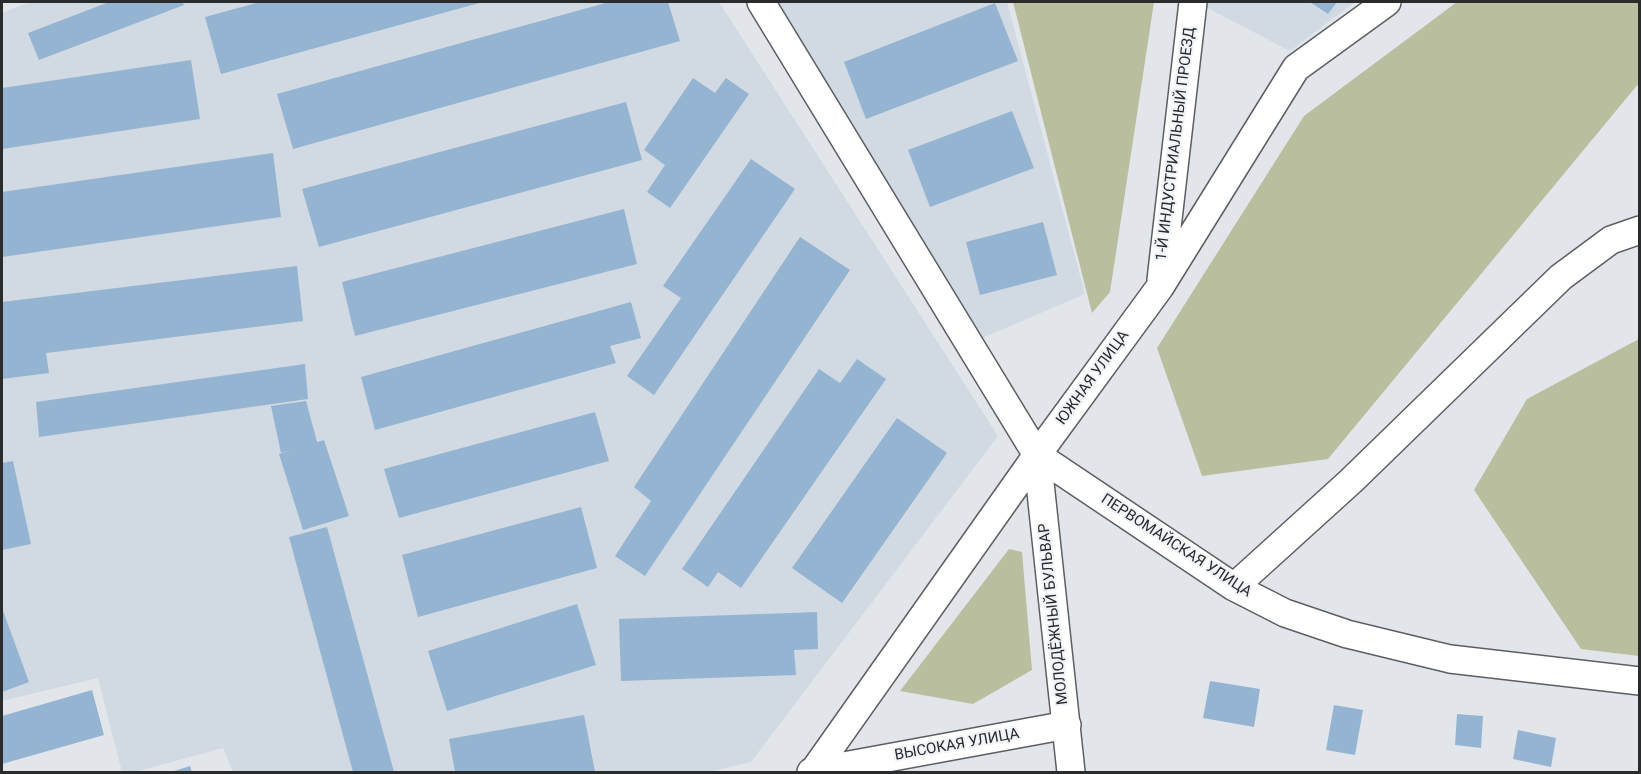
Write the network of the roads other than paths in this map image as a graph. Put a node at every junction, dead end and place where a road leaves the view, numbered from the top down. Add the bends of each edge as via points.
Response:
1 (761, 2) edge
2 (1193, 2) edge
3 (1387, 2) edge
4 (1640, 230) edge
5 (1160, 287) junction
6 (1037, 455) junction
7 (1234, 588) junction
8 (1640, 681) edge
9 (1067, 725) junction
10 (813, 772) edge
11 (1071, 772) edge

1 - 6 street
2 - 5 street, 1-Й ИНДУСТРИАЛЬНЫЙ ПРОЕЗД
3 - 5 street, ЮЖНАЯ УЛИЦА via 1296,68
4 - 7 street via 1611,240 1561,277 1352,481
5 - 6 street, ЮЖНАЯ УЛИЦА
6 - 7 street, ПЕРВОМАЙСКАЯ УЛИЦА
6 - 9 street, МОЛОДЁЖНЫЙ БУЛЬВАР
6 - 10 street, ЮЖНАЯ УЛИЦА
7 - 8 street, ПЕРВОМАЙСКАЯ УЛИЦА via 1285,613 1347,634 1450,659
9 - 10 street, ВЫСОКАЯ УЛИЦА
9 - 11 street, МОЛОДЁЖНЫЙ БУЛЬВАР

